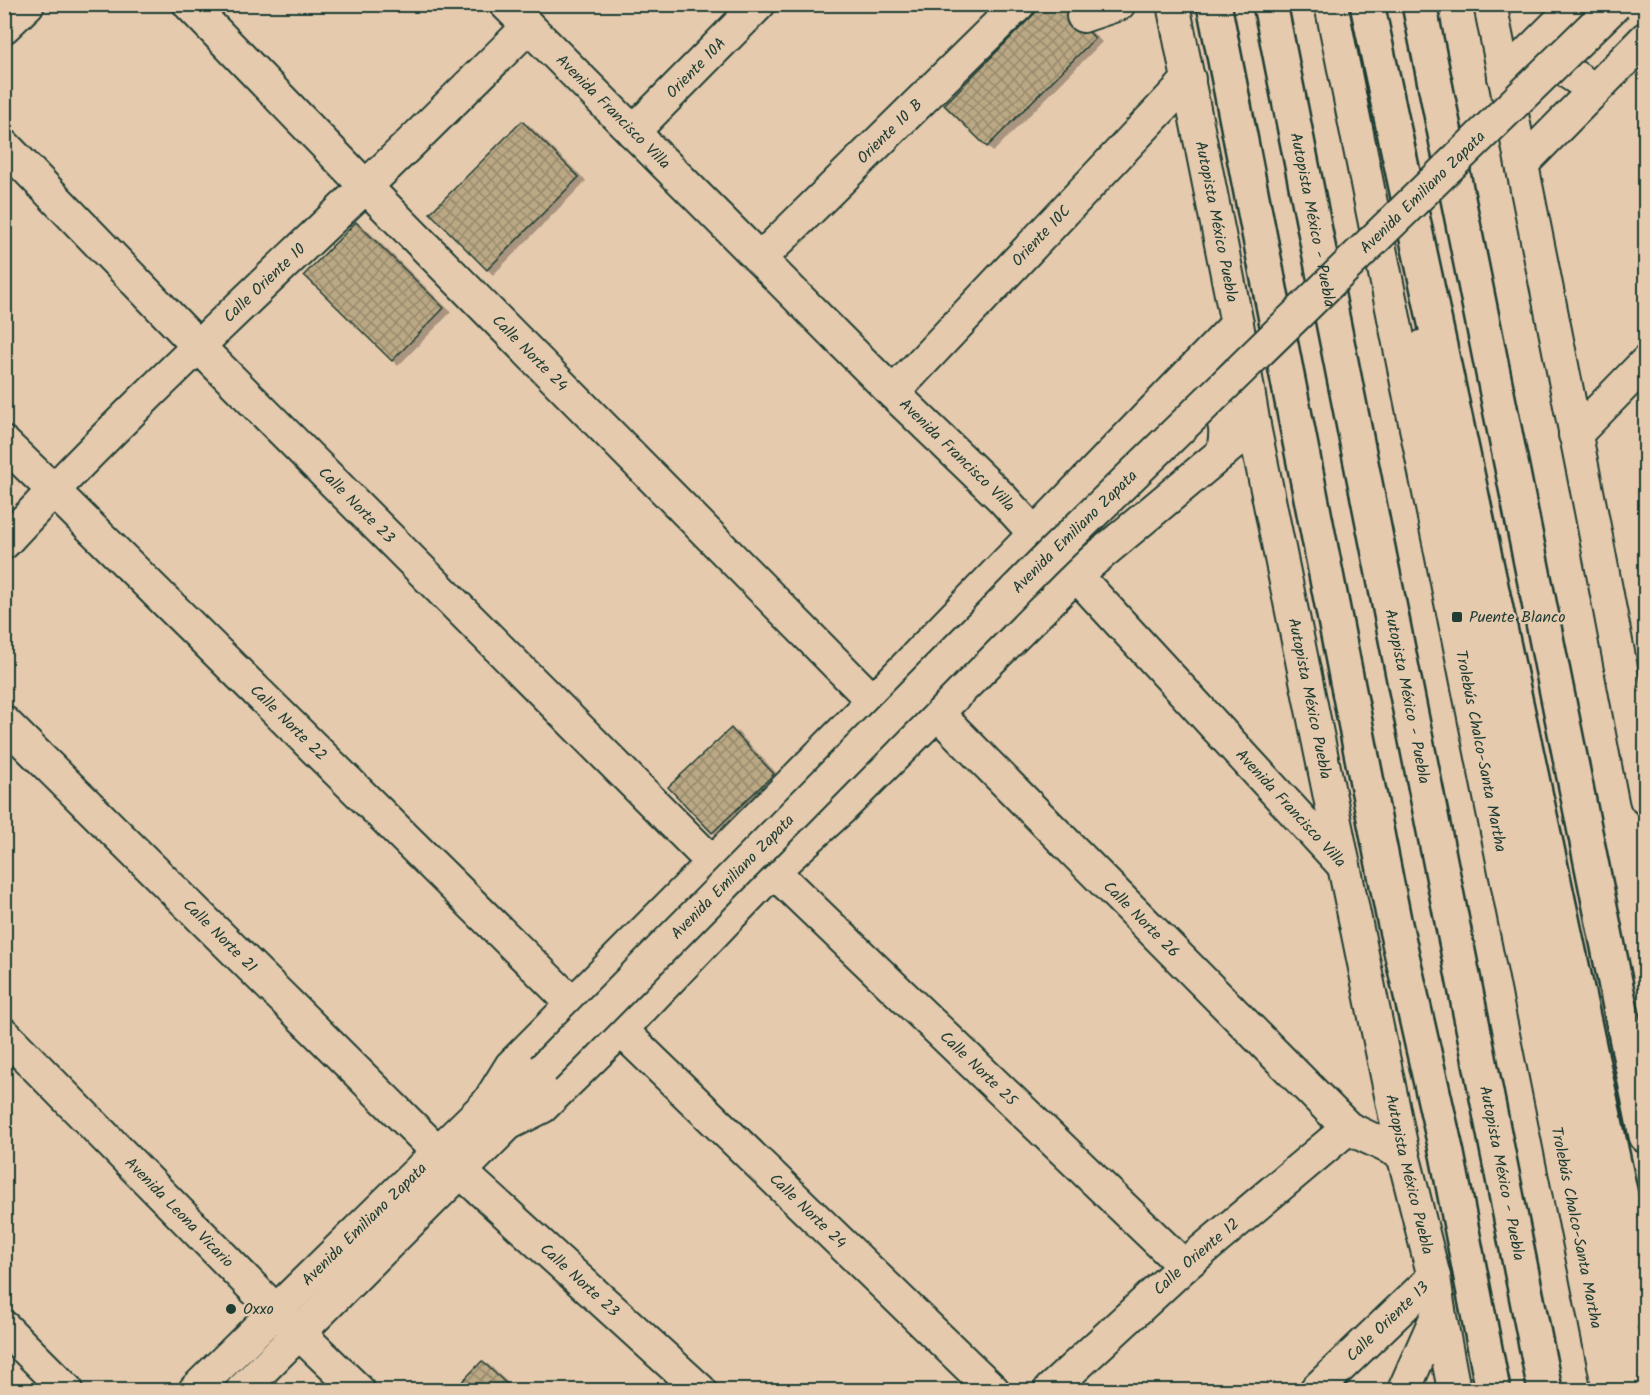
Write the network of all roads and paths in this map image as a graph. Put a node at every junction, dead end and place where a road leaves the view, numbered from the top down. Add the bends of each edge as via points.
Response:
1 (28, 4) edge
2 (189, 4) edge
3 (506, 4) edge
4 (759, 4) edge
5 (1019, 4) edge
6 (1119, 4) edge
7 (1173, 4) edge
8 (1214, 4) edge
9 (1270, 4) edge
10 (1331, 4) edge
11 (1354, 4) edge
12 (1367, 4) edge
13 (1419, 4) edge
14 (1490, 4) edge
15 (1577, 4) edge
16 (1616, 4) edge
17 (1083, 16) dead end
18 (4, 27) edge
19 (528, 27) junction
20 (1646, 38) edge
21 (1532, 49) junction
22 (1504, 77) junction
23 (1189, 79) junction
24 (1594, 90) junction
25 (633, 132) junction
26 (4, 145) edge
27 (1522, 164) junction
28 (366, 187) junction
29 (760, 259) junction
30 (1237, 324) junction
31 (198, 346) junction
32 (1646, 362) edge
33 (1182, 382) junction
34 (893, 393) junction
35 (1254, 426) junction
36 (1575, 435) junction
37 (4, 443) edge
38 (1222, 452) junction
39 (54, 490) junction
40 (1035, 534) junction
41 (4, 543) edge
42 (1076, 575) junction
43 (1635, 681) edge
44 (873, 701) junction
45 (936, 713) junction
46 (4, 722) edge
47 (1646, 799) edge
48 (713, 863) junction
49 (1344, 867) junction
50 (773, 871) junction
51 (1394, 920) junction
52 (572, 1003) junction
53 (621, 1030) junction
54 (4, 1034) edge
55 (498, 1113) junction
56 (1348, 1128) junction
57 (1646, 1136) edge
58 (1403, 1154) junction
59 (449, 1161) junction
60 (1184, 1266) junction
61 (1434, 1277) junction
62 (276, 1310) junction
63 (1438, 1311) junction
64 (1646, 1313) edge
65 (4, 1327) edge
66 (299, 1333) junction
67 (67, 1390) edge
68 (195, 1390) edge
69 (242, 1390) edge
70 (358, 1390) edge
71 (700, 1390) edge
72 (993, 1390) edge
73 (1050, 1390) edge
74 (1316, 1390) edge
75 (1404, 1390) edge
76 (1454, 1390) edge
77 (1493, 1390) edge
78 (1545, 1390) edge
79 (1609, 1390) edge
80 (1633, 1390) edge

1 - 18 street
2 - 28 street, Calle Norte 24
3 - 19 street, Avenida Francisco Villa
4 - 25 street, Oriente 10A
5 - 29 street, Oriente 10 B
6 - 17 street
7 - 23 street, Autopista México Puebla
8 - 51 highway
9 - 78 highway, Autopista México - Puebla
10 - 79 street, Trolebús Chalco-Santa Martha
11 - 80 street
12 - 64 highway
13 - 57 highway
14 - 22 street
15 - 21 street
16 - 55 street, Avenida Emiliano Zapata, bridge via 1043,562
19 - 25 street, Avenida Francisco Villa
19 - 28 street, Calle Oriente 10
20 - 24 street
21 - 22 street
21 - 24 street
22 - 27 street
23 - 30 street, Autopista México Puebla
23 - 34 street, Oriente 10C
24 - 27 street
25 - 29 street, Avenida Francisco Villa
26 - 31 street, Calle Norte 23
27 - 36 street
28 - 31 street, Calle Oriente 10
28 - 44 street, Calle Norte 24
29 - 34 street, Avenida Francisco Villa
30 - 33 street
30 - 35 street, Autopista México Puebla
31 - 39 street, Calle Oriente 10
31 - 48 street, Calle Norte 23
32 - 36 street
33 - 38 street via 1203,391 1219,408 1226,430
33 - 40 street
34 - 40 street, Avenida Francisco Villa
35 - 38 street
35 - 49 street, Autopista México Puebla
36 - 43 street
37 - 39 street, Calle Norte 22
38 - 42 street
39 - 41 street, Calle Oriente 10
39 - 52 street, Calle Norte 22
40 - 42 street, Avenida Francisco Villa
40 - 44 street
42 - 45 street
42 - 49 street, Avenida Francisco Villa
43 - 47 street
44 - 45 street
44 - 48 street
45 - 50 street
45 - 56 street, Calle Norte 26
46 - 59 street, Calle Norte 21
48 - 52 street
49 - 51 street, Avenida Francisco Villa
49 - 58 street, Autopista México Puebla
50 - 53 street
50 - 60 street, Calle Norte 25
51 - 77 highway via 1447,1154
52 - 55 street via 511,1066
53 - 55 street via 542,1107
53 - 72 street, Calle Norte 24
54 - 62 street, Avenida Leona Vicario
55 - 59 street, Avenida Emiliano Zapata
56 - 58 street, Calle Norte 26
56 - 60 street, Calle Oriente 12
58 - 61 street, Autopista México Puebla
59 - 62 street, Avenida Emiliano Zapata
59 - 66 street, Avenida Emiliano Zapata
59 - 71 street, Calle Norte 23
60 - 73 street, Calle Oriente 12
61 - 63 street, Autopista México Puebla
61 - 74 street, Calle Oriente 13
62 - 66 street, Avenida Leona Vicario
62 - 68 street, Avenida Emiliano Zapata
63 - 75 street
63 - 76 street, Autopista México Puebla
65 - 67 street
66 - 69 street, Avenida Emiliano Zapata
66 - 70 street, Avenida Leona Vicario

